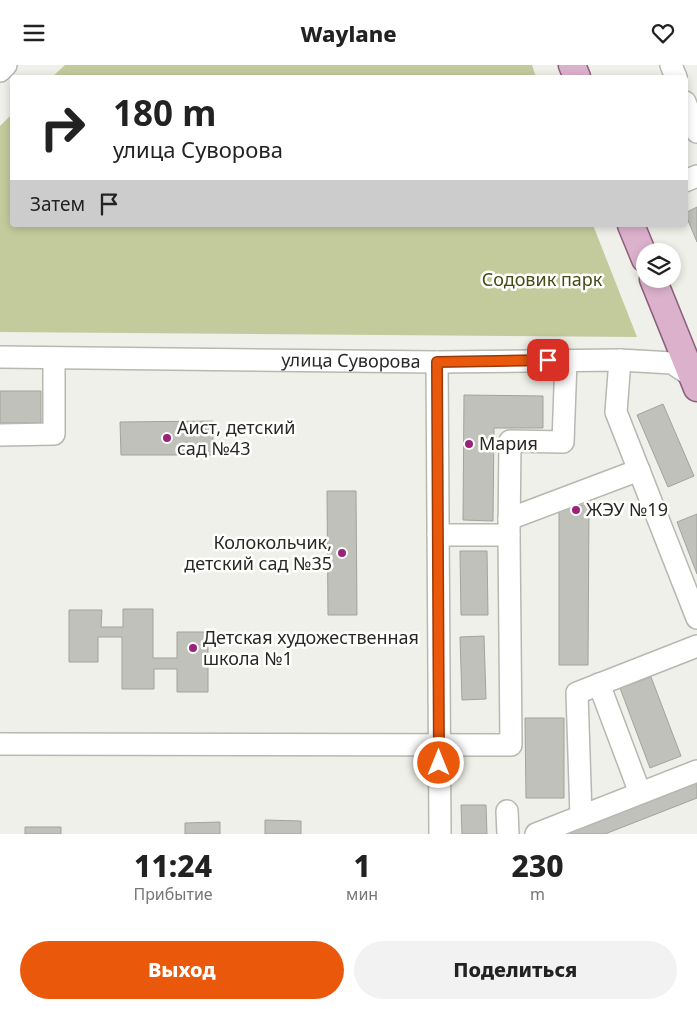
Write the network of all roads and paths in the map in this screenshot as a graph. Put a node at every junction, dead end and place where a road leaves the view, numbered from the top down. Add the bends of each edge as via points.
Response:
1 (6, 65) edge
2 (0, 71) edge
3 (688, 110) edge
4 (697, 132) edge
5 (632, 227) edge
6 (638, 243) edge
7 (656, 288) edge
8 (0, 357) edge
9 (54, 357) junction
10 (566, 360) junction
11 (620, 360) junction
12 (437, 362) junction
13 (687, 369) edge
14 (0, 435) edge
15 (639, 470) junction
16 (509, 527) junction
17 (438, 535) junction
18 (697, 618) edge
19 (697, 646) edge
20 (599, 684) junction
21 (0, 744) edge
22 (439, 746) junction
23 (697, 771) edge
24 (640, 793) junction
25 (507, 811) dead end
26 (581, 816) junction
27 (440, 834) edge
28 (508, 834) edge
29 (536, 834) edge

1 - 2 street
3 - 4 street
5 - 6 main road
7 - 13 main road
8 - 9 street, улица Суворова
9 - 12 street, улица Суворова
9 - 14 street via 54,434
10 - 11 street, улица Суворова
10 - 12 street, улица Суворова
10 - 16 street via 563,442 510,441
11 - 13 street, улица Суворова
11 - 15 street via 616,412
12 - 17 street
15 - 16 street
15 - 18 street
16 - 17 street
16 - 22 street via 511,745
17 - 22 street
19 - 20 street
20 - 24 street
20 - 26 street via 577,693
21 - 22 street
22 - 27 street
23 - 24 street
24 - 26 street
25 - 28 street
26 - 29 street

